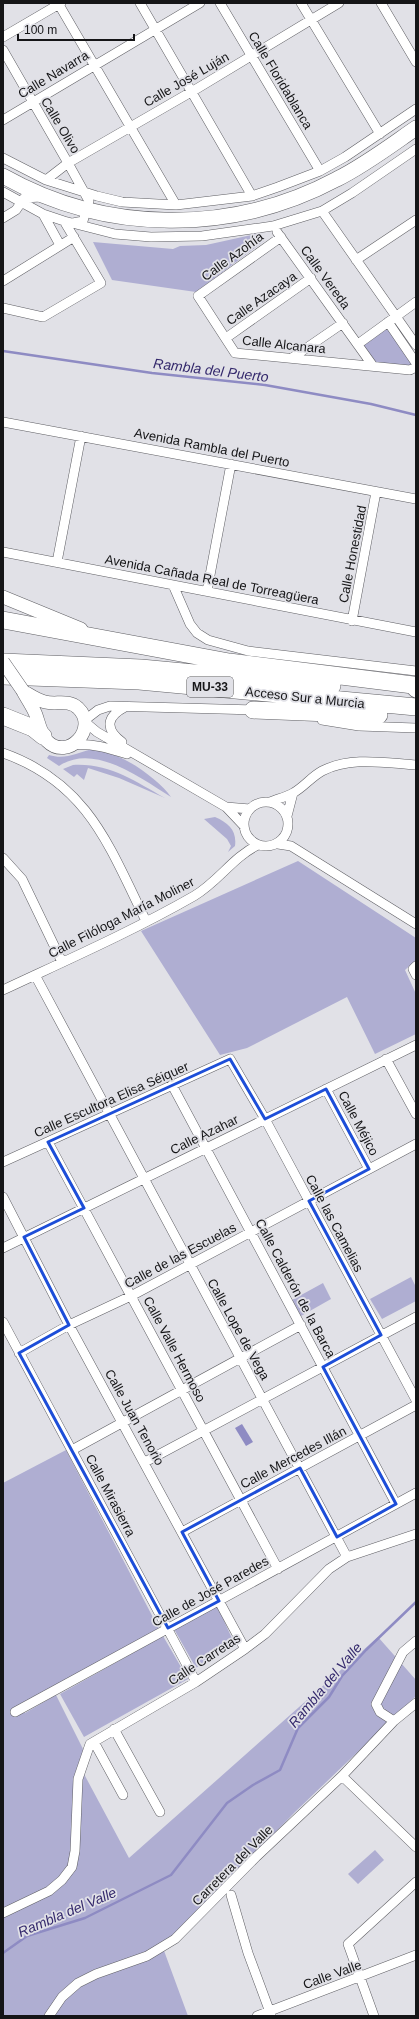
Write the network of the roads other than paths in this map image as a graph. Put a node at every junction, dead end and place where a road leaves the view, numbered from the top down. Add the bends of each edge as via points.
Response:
1 (59, 3) edge
2 (140, 3) edge
3 (200, 3) edge
4 (220, 3) edge
5 (301, 3) edge
6 (339, 3) edge
7 (381, 3) edge
8 (311, 19) junction
9 (155, 29) junction
10 (3, 37) edge
11 (3, 50) edge
12 (252, 56) junction
13 (416, 62) edge
14 (94, 66) junction
15 (192, 92) junction
16 (32, 102) junction
17 (416, 109) edge
18 (3, 120) edge
19 (130, 126) junction
20 (416, 128) edge
21 (380, 134) junction
22 (416, 149) edge
23 (3, 158) edge
24 (68, 163) junction
25 (320, 170) junction
26 (3, 176) edge
27 (46, 180) junction
28 (3, 192) edge
29 (252, 196) junction
30 (46, 197) junction
31 (20, 203) junction
32 (176, 205) junction
33 (86, 206) junction
34 (322, 210) junction
35 (43, 214) junction
36 (3, 218) edge
37 (416, 220) edge
38 (68, 222) junction
39 (273, 226) junction
40 (94, 229) junction
41 (74, 237) junction
42 (281, 237) junction
43 (60, 245) junction
44 (356, 260) junction
45 (311, 278) junction
46 (3, 281) edge
47 (198, 296) joint
48 (416, 302) edge
49 (3, 308) edge
50 (396, 316) junction
51 (388, 322) junction
52 (343, 323) junction
53 (226, 338) junction
54 (358, 344) junction
55 (416, 345) edge
56 (292, 358) junction
57 (416, 363) edge
58 (373, 366) junction
59 (416, 367) edge
60 (3, 422) edge
61 (82, 436) junction
62 (231, 464) junction
63 (376, 492) junction
64 (416, 499) edge
65 (3, 552) edge
66 (57, 562) junction
67 (173, 585) junction
68 (207, 591) junction
69 (3, 597) edge
70 (3, 620) edge
71 (352, 620) junction
72 (416, 632) edge
73 (102, 638) junction
74 (3, 662) edge
75 (416, 671) edge
76 (3, 676) edge
77 (416, 689) edge
78 (23, 691) junction
79 (416, 693) edge
80 (57, 703) junction
81 (126, 706) junction
82 (416, 707) edge
83 (253, 710) junction
84 (3, 716) edge
85 (416, 717) edge
86 (85, 721) junction
87 (416, 728) edge
88 (42, 732) junction
89 (72, 745) junction
90 (3, 753) edge
91 (148, 761) junction
92 (416, 765) edge
93 (293, 793) junction
94 (270, 802) junction
95 (226, 807) junction
96 (250, 809) junction
97 (287, 816) junction
98 (244, 826) junction
99 (248, 837) junction
100 (281, 840) junction
101 (258, 845) junction
102 (242, 854) junction
103 (3, 858) edge
104 (146, 921) junction
105 (416, 924) edge
106 (62, 962) junction
107 (416, 966) edge
108 (34, 975) junction
109 (416, 975) edge
110 (3, 990) edge
111 (416, 1045) edge
112 (230, 1059) joint
113 (386, 1059) junction
114 (172, 1085) junction
115 (326, 1089) junction
116 (109, 1114) junction
117 (416, 1114) edge
118 (265, 1119) junction
119 (48, 1142) junction
120 (416, 1144) edge
121 (206, 1148) junction
122 (3, 1162) edge
123 (369, 1169) junction
124 (144, 1178) junction
125 (3, 1197) edge
126 (309, 1201) junction
127 (84, 1208) junction
128 (251, 1232) junction
129 (24, 1237) junction
130 (3, 1248) edge
131 (189, 1265) junction
132 (131, 1296) junction
133 (416, 1317) edge
134 (3, 1322) edge
135 (70, 1325) junction
136 (301, 1325) junction
137 (382, 1336) junction
138 (19, 1353) junction
139 (239, 1359) junction
140 (323, 1367) junction
141 (182, 1390) junction
142 (263, 1399) junction
143 (416, 1400) edge
144 (416, 1405) edge
145 (123, 1422) junction
146 (204, 1430) junction
147 (360, 1436) junction
148 (72, 1450) junction
149 (145, 1462) junction
150 (300, 1468) junction
151 (416, 1493) edge
152 (241, 1500) junction
153 (396, 1504) junction
154 (182, 1532) junction
155 (416, 1534) edge
156 (337, 1537) junction
157 (346, 1558) junction
158 (278, 1568) junction
159 (219, 1601) junction
160 (168, 1628) junction
161 (416, 1641) edge
162 (245, 1649) junction
163 (196, 1682) junction
164 (416, 1703) edge
165 (16, 1712) dead end
166 (394, 1721) junction
167 (114, 1729) junction
168 (94, 1742) junction
169 (342, 1776) junction
170 (123, 1795) dead end
171 (160, 1812) dead end
172 (416, 1847) edge
173 (416, 1882) edge
174 (231, 1895) dead end
175 (3, 1913) edge
176 (416, 1955) edge
177 (359, 1978) junction
178 (270, 2014) edge
179 (49, 2016) edge
180 (257, 2016) edge
181 (374, 2016) edge

1 - 10 street
1 - 14 street
2 - 9 street
3 - 9 street, Calle Navarra
4 - 12 street, Calle Floridablanca
5 - 8 street
6 - 8 street, Calle José Luján
7 - 13 street
8 - 12 street, Calle José Luján
8 - 21 street
9 - 14 street, Calle Navarra
9 - 15 street
11 - 16 street, Calle Olivo
12 - 15 street, Calle José Luján
12 - 25 street, Calle Floridablanca
14 - 16 street, Calle Navarra
14 - 19 street
15 - 19 street, Calle José Luján
15 - 29 street
16 - 18 street, Calle Navarra
16 - 24 street, Calle Olivo
17 - 21 street
19 - 24 street, Calle José Luján
19 - 32 street
20 - 33 main road via 337,180 300,196 236,215 164,221 118,216
21 - 25 street
22 - 34 street via 352,193
23 - 27 street
24 - 27 street, Calle José Luján
24 - 33 street, Calle Olivo
25 - 29 street
26 - 30 main road
27 - 33 street
28 - 31 street
29 - 32 street
30 - 31 street via 24,198
30 - 33 main road
31 - 35 street
31 - 36 street via 16,210
32 - 33 street via 122,202
33 - 38 street
33 - 40 street
34 - 39 street
34 - 44 street
35 - 38 street
35 - 43 street
37 - 44 street
38 - 40 street
38 - 41 street
39 - 40 street via 216,235 174,238 131,236
39 - 42 street, Calle Vereda
41 - 43 street
41 - 49 street via 101,283 43,317
42 - 45 street, Calle Vereda
42 - 47 street, Calle Azohía
43 - 46 street
44 - 50 street
45 - 52 street, Calle Vereda
45 - 53 street, Calle Azacaya
47 - 53 street, Calle Alcanara
48 - 50 street
50 - 51 street
50 - 55 street
51 - 54 street
51 - 57 street
52 - 54 street, Calle Vereda
52 - 56 street
53 - 56 street, Calle Alcanara via 235,353
54 - 58 street, Calle Vereda
56 - 58 street, Calle Alcanara
58 - 59 street, Calle Alcanara via 410,370
60 - 61 street, Avenida Rambla del Puerto
61 - 62 street, Avenida Rambla del Puerto
61 - 66 street
62 - 63 street, Avenida Rambla del Puerto
62 - 68 street
63 - 64 street, Avenida Rambla del Puerto
63 - 71 street, Calle Honestidad
65 - 66 street, Avenida Cañada Real de Torreagüera
66 - 67 street, Avenida Cañada Real de Torreagüera
67 - 68 street, Avenida Cañada Real de Torreagüera
67 - 75 street via 190,624 197,633 208,640 248,651
68 - 71 street, Avenida Cañada Real de Torreagüera
69 - 73 street
70 - 73 highway
71 - 72 street, Avenida Cañada Real de Torreagüera
73 - 77 highway via 229,662 412,685
74 - 78 street, bridge
74 - 79 highway, Acceso Sur a Murcia / MU-33 via 141,668
76 - 82 highway, Acceso Sur a Murcia / MU-33 via 139,681
78 - 80 street via 42,701
78 - 88 street via 36,714
80 - 86 street via 71,704 77,708
80 - 88 street via 44,713
81 - 83 street
81 - 86 street via 110,706 98,710
81 - 91 street via 111,717 110,728 114,736
83 - 85 highway
83 - 87 street via 359,726
84 - 88 highway
86 - 89 street via 80,740
86 - 91 street via 97,732
88 - 89 street via 48,742 56,746
89 - 91 street via 103,746
90 - 104 street via 31,764 51,776 67,789 87,812 104,837
91 - 95 street
92 - 93 street via 360,761 340,764 314,776
93 - 94 street
93 - 97 street
94 - 96 street via 256,804
94 - 97 street via 283,810
95 - 96 street
95 - 98 street
96 - 98 street
97 - 100 street via 288,827
98 - 99 street
99 - 101 street
99 - 102 street, Calle Filóloga María Moliner
100 - 101 street via 270,847
100 - 105 street
101 - 102 street, Calle Filóloga María Moliner
102 - 104 street, Calle Filóloga María Moliner via 227,870 195,895
103 - 106 street via 22,879
104 - 106 street, Calle Filóloga María Moliner
106 - 108 street, Calle Filóloga María Moliner
107 - 109 street via 413,969
108 - 110 street, Calle Filóloga María Moliner
108 - 116 street, Calle Lope de Vega
111 - 113 street, Calle Azahar
112 - 114 street, Calle Escultora Elisa Séiquer
112 - 118 street, Calle las Camelias
113 - 115 street, Calle Azahar
113 - 117 street
114 - 116 street, Calle Escultora Elisa Séiquer
114 - 121 street, Calle Calderón de la Barca
115 - 118 street, Calle Azahar
115 - 123 street, Calle Méjico
116 - 119 street, Calle Escultora Elisa Séiquer
116 - 124 street, Calle Lope de Vega
118 - 121 street, Calle Azahar
118 - 126 street, Calle las Camelias
119 - 122 street, Calle Escultora Elisa Séiquer
119 - 127 street, Calle Valle Hermoso
120 - 123 street, Calle de las Escuelas
121 - 124 street, Calle Azahar
121 - 128 street, Calle Calderón de la Barca
123 - 126 street, Calle de las Escuelas
124 - 127 street, Calle Azahar
124 - 131 street, Calle Lope de Vega
125 - 129 street, Calle Juan Tenorio
126 - 128 street, Calle de las Escuelas
126 - 137 street, Calle las Camelias
127 - 129 street, Calle Azahar
127 - 132 street, Calle Valle Hermoso
128 - 131 street, Calle de las Escuelas
128 - 136 street, Calle Calderón de la Barca
129 - 130 street, Calle Azahar
129 - 135 street, Calle Juan Tenorio
131 - 132 street, Calle de las Escuelas
131 - 139 street, Calle Lope de Vega
132 - 135 street, Calle de las Escuelas
132 - 141 street, Calle Valle Hermoso
133 - 137 street
134 - 138 street, Calle Mirasierra
135 - 138 street, Calle de las Escuelas
135 - 145 street, Calle Juan Tenorio
136 - 139 street
136 - 140 street, Calle Calderón de la Barca
137 - 140 street
137 - 143 street, Calle las Camelias
138 - 148 street, Calle Mirasierra
139 - 141 street
139 - 142 street, Calle Lope de Vega
140 - 142 street
140 - 147 street, Calle Calderón de la Barca
141 - 145 street
141 - 146 street, Calle Valle Hermoso
142 - 146 street
142 - 150 street, Calle Lope de Vega
144 - 147 street, Calle Mercedes Illán
145 - 148 street
145 - 149 street, Calle Juan Tenorio
146 - 149 street
146 - 152 street, Calle Valle Hermoso
147 - 150 street, Calle Mercedes Illán
147 - 153 street, Calle Calderón de la Barca
148 - 160 street, Calle Mirasierra
149 - 154 street, Calle Juan Tenorio
150 - 152 street, Calle Mercedes Illán
150 - 156 street, Calle Lope de Vega
151 - 153 street, Calle de José Paredes
152 - 154 street, Calle Mercedes Illán
152 - 158 street, Calle Valle Hermoso
153 - 156 street, Calle de José Paredes
154 - 159 street, Calle Juan Tenorio
155 - 157 street, Calle Carretas
156 - 157 street, Calle Lope de Vega
156 - 158 street, Calle de José Paredes
157 - 162 street, Calle Carretas via 330,1569 265,1634
158 - 159 street, Calle de José Paredes
159 - 160 street, Calle de José Paredes
159 - 162 street, Calle Juan Tenorio
160 - 163 street, Calle Mirasierra
160 - 165 street, Calle de José Paredes
161 - 166 street via 403,1652 376,1704 380,1712
162 - 163 street, Calle Carretas
163 - 167 street, Calle Carretas
164 - 166 street, Carretera del Valle
166 - 169 street, Carretera del Valle
167 - 168 street, Calle Carretas
167 - 171 street
168 - 170 street
168 - 175 street, Calle Carretas via 90,1744 78,1779 72,1868 49,1891
169 - 172 street
169 - 179 street, Carretera del Valle via 256,1857 175,1939 147,1956 78,1983 62,1997
173 - 177 street via 348,1944
174 - 178 street
176 - 177 street, Calle Valle
177 - 178 street, Calle Valle
177 - 181 street
178 - 180 street, Calle Valle

